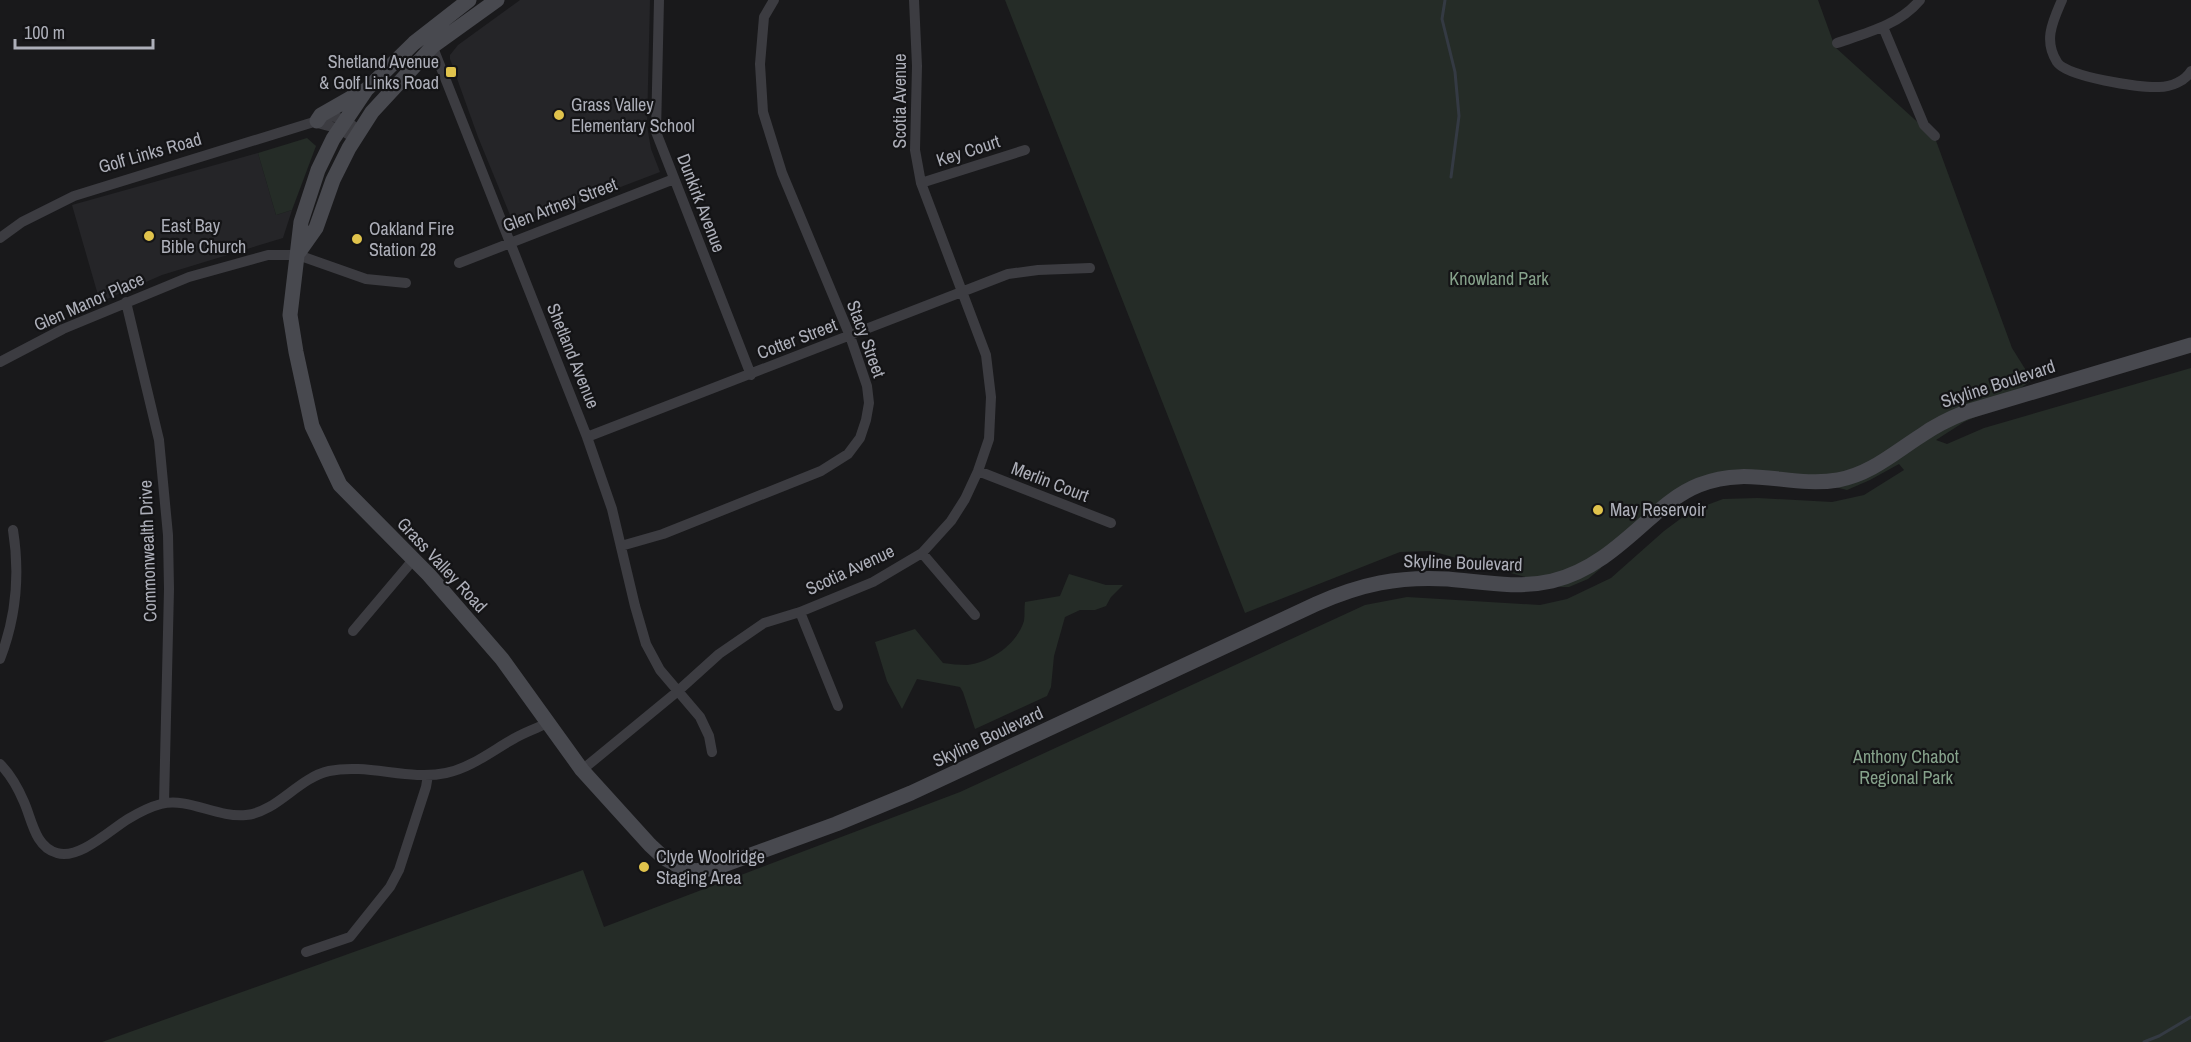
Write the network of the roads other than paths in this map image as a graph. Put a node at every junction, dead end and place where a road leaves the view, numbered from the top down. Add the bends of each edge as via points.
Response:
1 (469, 0) edge
2 (497, 0) edge
3 (658, 0) edge
4 (774, 0) edge
5 (914, 0) edge
6 (1920, 0) edge
7 (2062, 0) edge
8 (1883, 27) junction
9 (430, 40) junction
10 (1837, 43) dead end
11 (2191, 71) edge
12 (366, 90) junction
13 (317, 122) junction
14 (343, 125) junction
15 (357, 134) junction
16 (1935, 136) dead end
17 (1025, 150) dead end
18 (674, 179) junction
19 (921, 183) junction
20 (0, 238) edge
21 (510, 243) junction
22 (298, 255) junction
23 (459, 263) dead end
24 (1090, 268) dead end
25 (406, 283) dead end
26 (963, 291) junction
27 (126, 302) junction
28 (850, 336) junction
29 (2191, 345) edge
30 (0, 362) edge
31 (751, 375) junction
32 (587, 437) junction
33 (978, 471) junction
34 (1111, 523) dead end
35 (14, 530) dead end
36 (621, 546) junction
37 (922, 553) junction
38 (413, 560) junction
39 (800, 612) junction
40 (975, 615) dead end
41 (352, 631) dead end
42 (0, 659) edge
43 (678, 691) junction
44 (838, 706) dead end
45 (548, 723) junction
46 (712, 752) dead end
47 (0, 764) edge
48 (582, 770) junction
49 (428, 775) junction
50 (164, 803) junction
51 (664, 858) joint
52 (306, 952) dead end

1 - 9 main road
2 - 9 main road
3 - 18 street, Dunkirk Avenue via 657,132
4 - 28 street, Stacy Street via 764,17 760,64 763,112 782,173
5 - 19 street, Scotia Avenue via 915,150
6 - 8 street via 1911,12
7 - 11 street via 2050,26 2050,39 2058,64 2069,72 2162,87 2187,79
8 - 10 street
8 - 16 street via 1924,125
9 - 12 main road via 390,65
9 - 15 main road
9 - 21 street, Shetland Avenue
12 - 13 main road via 321,115
12 - 14 main road
13 - 14 street, Golf Links Road via 331,116
13 - 20 street, Golf Links Road via 74,196 22,222
14 - 15 street
14 - 22 main road, Grass Valley Road via 318,170 307,201
15 - 22 main road, Grass Valley Road via 333,180 316,228
17 - 19 street, Key Court
18 - 21 street, Glen Artney Street
18 - 31 street, Dunkirk Avenue
19 - 26 street, Scotia Avenue
21 - 23 street, Glen Artney Street
21 - 32 street, Shetland Avenue
22 - 25 street via 366,279
22 - 27 street, Glen Manor Place via 268,255 243,261 189,276
22 - 38 main road, Grass Valley Road via 290,315 312,426 340,485
24 - 26 street, Cotter Street via 1008,274
26 - 28 street, Cotter Street
26 - 33 street, Scotia Avenue via 986,355 991,397 989,439
27 - 30 street, Glen Manor Place
27 - 50 street, Commonwealth Drive via 159,440 168,535
28 - 31 street, Cotter Street
28 - 36 street, Stacy Street via 869,403 860,438 848,454 821,471 663,534
29 - 51 main road, Skyline Boulevard via 1966,412 1935,426 1856,475 1825,481 1747,475 1698,485 1670,501 1604,558 1570,576 1534,585 1408,578 1354,589 873,809 705,870 684,869
31 - 32 street, Cotter Street
32 - 36 street, Shetland Avenue
33 - 34 street, Merlin Court
33 - 37 street, Scotia Avenue via 951,520
35 - 42 street via 18,556 16,597
36 - 43 street, Shetland Avenue via 646,644 660,670
37 - 39 street, Scotia Avenue via 873,582
37 - 40 street
38 - 41 street
38 - 45 main road, Grass Valley Road via 502,659
39 - 43 street, Scotia Avenue via 764,623 719,654
39 - 44 street
43 - 46 street, Shetland Avenue via 700,717
43 - 48 street, Scotia Avenue
45 - 48 main road, Grass Valley Road
45 - 49 street via 465,766
47 - 50 street via 24,801 37,836 46,848 58,854 82,850 127,819
48 - 51 main road, Grass Valley Road
49 - 50 street via 360,768 328,771 249,815 233,816
49 - 52 street via 399,870 390,886 350,937

